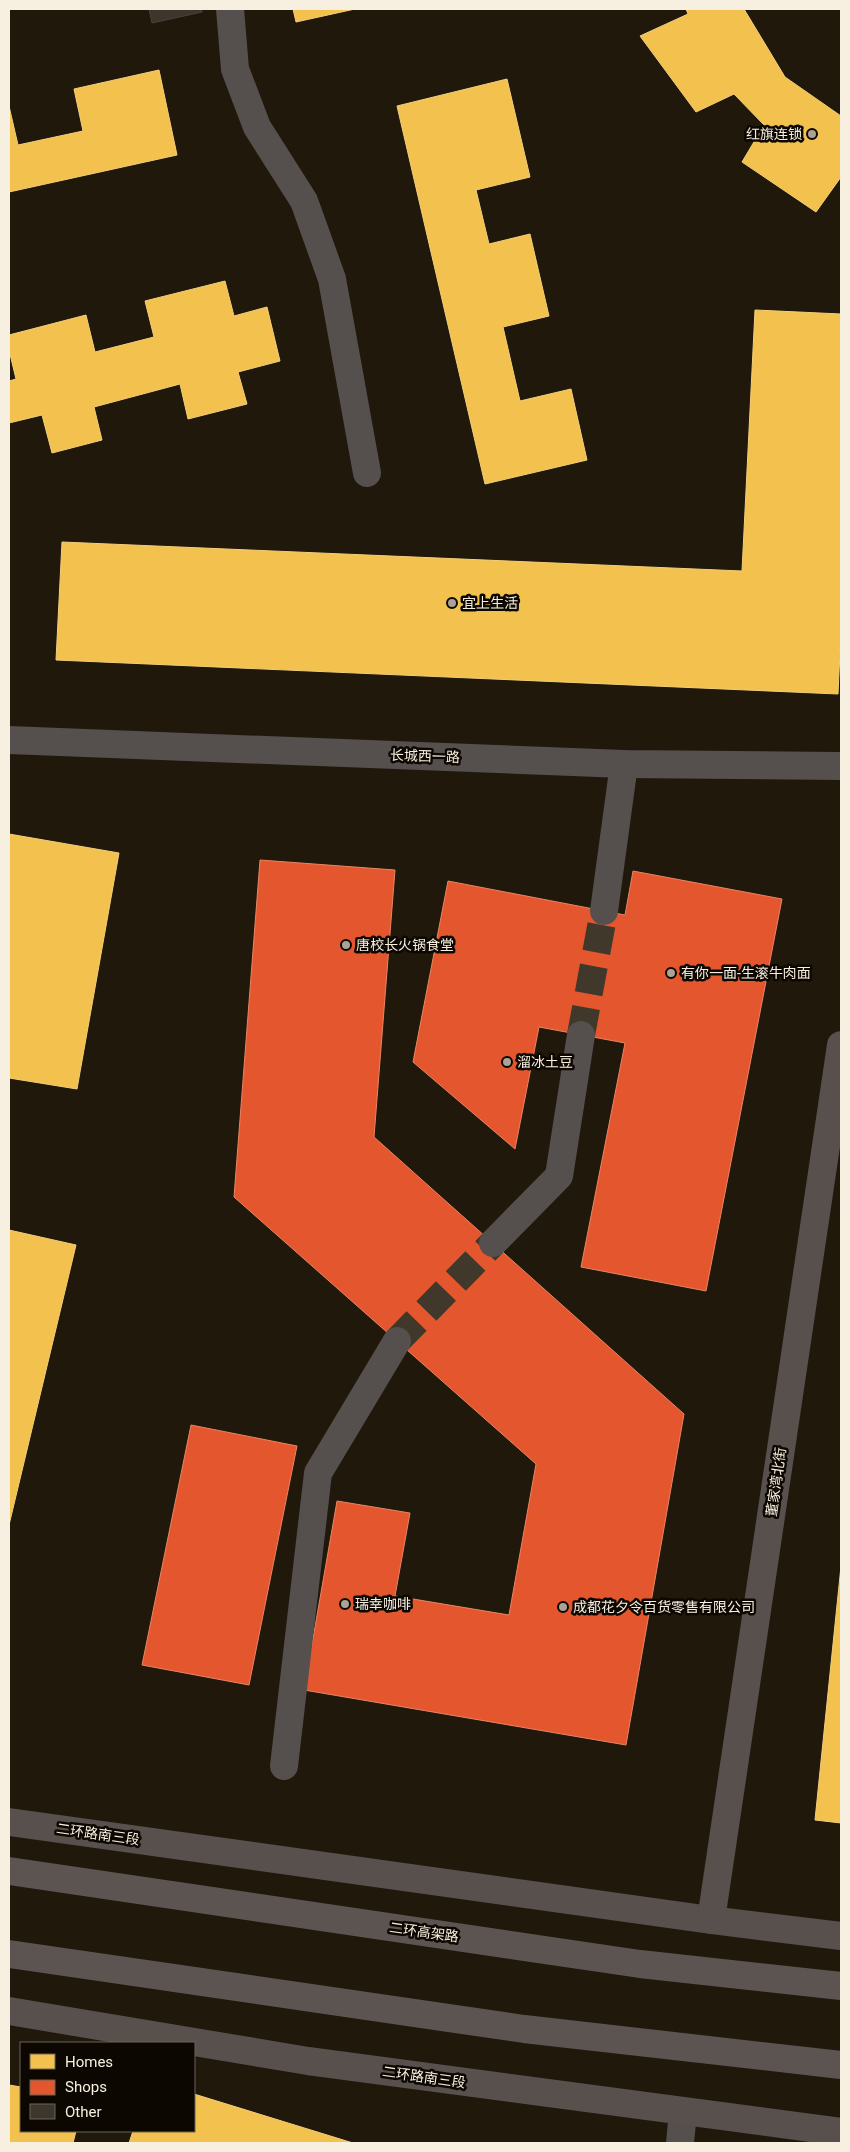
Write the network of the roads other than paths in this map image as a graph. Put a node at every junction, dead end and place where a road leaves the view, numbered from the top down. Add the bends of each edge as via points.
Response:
1 (230, 9) edge
2 (367, 473) dead end
3 (9, 740) edge
4 (624, 764) junction
5 (841, 766) edge
6 (604, 911) tunnel mouth
7 (581, 1035) tunnel mouth
8 (841, 1045) edge
9 (493, 1243) tunnel mouth
10 (397, 1341) tunnel mouth
11 (284, 1766) dead end
12 (9, 1822) edge
13 (9, 1871) edge
14 (711, 1920) junction
15 (841, 1936) edge
16 (9, 1954) edge
17 (841, 1986) edge
18 (9, 2012) edge
19 (192, 2042) edge
20 (195, 2042) edge
21 (841, 2065) edge
22 (683, 2112) junction
23 (841, 2132) edge
24 (680, 2143) edge

1 - 2 street via 235,69 257,127 304,201 332,279
3 - 4 street, 长城西一路
4 - 5 street, 长城西一路
4 - 6 street
7 - 9 street via 559,1176
8 - 14 main road, 董家湾北街
10 - 11 street via 318,1472
12 - 14 main road, 二环路南三段
13 - 17 highway, 二环高架路 via 640,1964
14 - 15 main road, 二环路南三段
16 - 21 highway via 524,2029
18 - 19 main road, 二环路南三段
20 - 22 main road, 二环路南三段
22 - 23 main road, 二环路南三段
22 - 24 street

